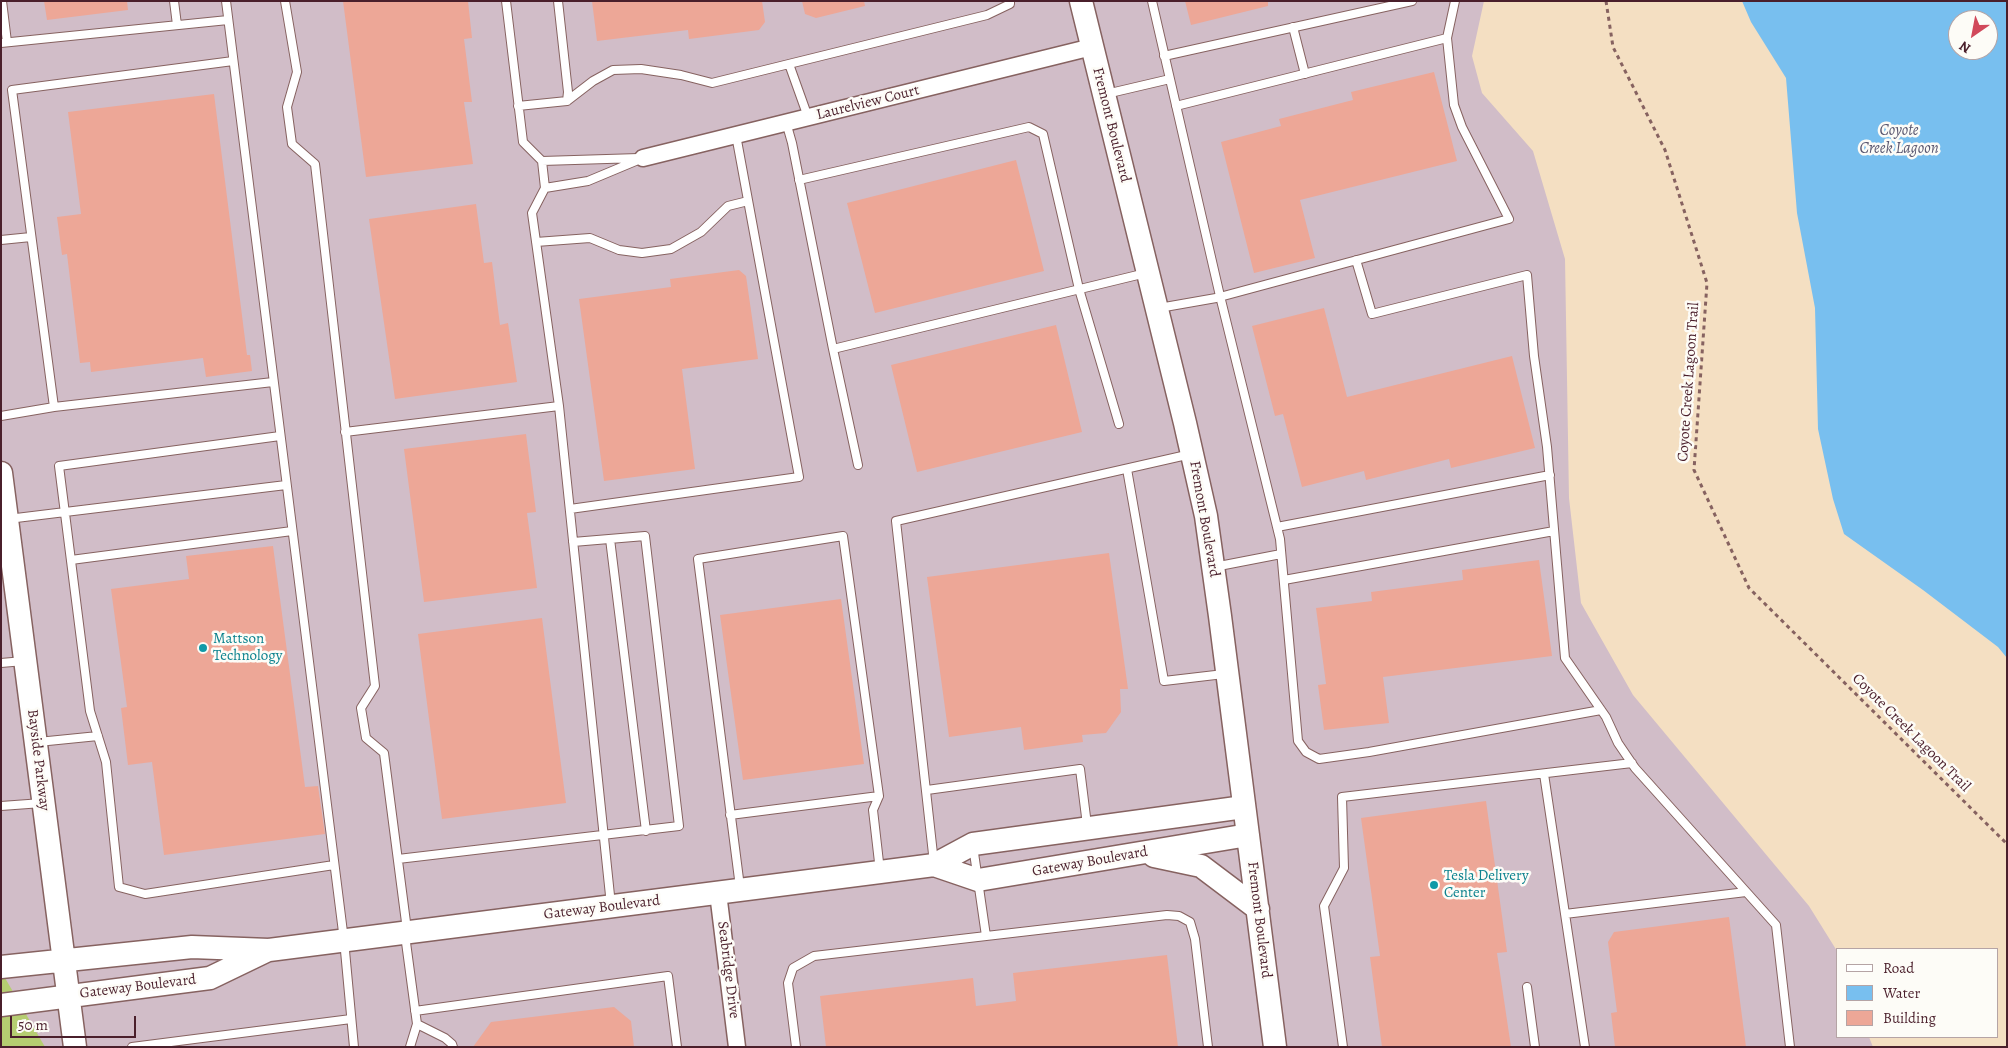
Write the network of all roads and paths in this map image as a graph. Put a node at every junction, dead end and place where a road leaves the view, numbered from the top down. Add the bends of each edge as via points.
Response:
1 (2, 1) edge
2 (174, 1) edge
3 (226, 1) edge
4 (285, 1) edge
5 (506, 1) edge
6 (558, 1) edge
7 (1010, 1) edge
8 (1081, 1) edge
9 (1152, 1) edge
10 (1412, 1) edge
11 (1455, 1) edge
12 (1606, 1) edge
13 (228, 20) junction
14 (177, 25) junction
15 (1293, 28) junction
16 (1447, 38) junction
17 (4, 43) edge
18 (1092, 47) junction
19 (1164, 56) junction
20 (233, 61) junction
21 (789, 64) junction
22 (1305, 74) junction
23 (1170, 79) junction
24 (1104, 94) junction
25 (567, 101) junction
26 (518, 106) junction
27 (1176, 106) junction
28 (808, 117) junction
29 (786, 122) junction
30 (736, 135) junction
31 (643, 158) junction
32 (542, 161) junction
33 (799, 180) junction
34 (545, 188) junction
35 (748, 201) junction
36 (31, 237) junction
37 (1, 240) edge
38 (536, 242) junction
39 (1356, 260) junction
40 (1148, 272) junction
41 (1079, 289) junction
42 (1220, 296) junction
43 (1157, 308) junction
44 (833, 349) junction
45 (273, 382) junction
46 (559, 406) junction
47 (54, 407) junction
48 (1, 416) edge
49 (1119, 424) dead end
50 (345, 432) junction
51 (280, 436) junction
52 (1192, 454) junction
53 (858, 465) dead end
54 (1127, 469) junction
55 (1, 473) edge
56 (1550, 475) junction
57 (286, 485) junction
58 (570, 509) junction
59 (65, 513) junction
60 (7, 519) junction
61 (1277, 526) junction
62 (1554, 531) junction
63 (292, 532) junction
64 (610, 539) junction
65 (573, 542) junction
66 (1281, 554) junction
67 (71, 560) junction
68 (1214, 567) junction
69 (1284, 580) junction
70 (25, 661) junction
71 (1, 663) edge
72 (1228, 673) junction
73 (1600, 710) junction
74 (98, 736) junction
75 (36, 743) junction
76 (1632, 763) junction
77 (1544, 774) junction
78 (927, 790) junction
79 (879, 796) junction
80 (43, 802) junction
81 (1, 806) edge
82 (1244, 807) junction
83 (730, 815) junction
84 (1088, 830) junction
85 (646, 831) junction
86 (1248, 835) junction
87 (604, 836) junction
88 (973, 844) junction
89 (2007, 844) edge
90 (1140, 853) junction
91 (398, 859) junction
92 (334, 865) junction
93 (934, 865) junction
94 (880, 872) junction
95 (978, 880) junction
96 (740, 890) junction
97 (1746, 892) junction
98 (718, 893) junction
99 (611, 906) junction
100 (1258, 909) junction
101 (1565, 914) junction
102 (406, 932) junction
103 (986, 936) junction
104 (344, 940) junction
105 (269, 950) junction
106 (65, 961) junction
107 (1, 967) edge
108 (1527, 987) dead end
109 (69, 996) junction
110 (1, 1005) edge
111 (415, 1010) junction
112 (351, 1019) junction
113 (417, 1024) junction
114 (75, 1047) edge
115 (132, 1047) edge
116 (354, 1047) edge
117 (410, 1047) edge
118 (453, 1047) edge
119 (678, 1047) edge
120 (737, 1047) edge
121 (796, 1047) edge
122 (1208, 1047) edge
123 (1275, 1047) edge
124 (1343, 1047) edge
125 (1535, 1047) edge
126 (1585, 1047) edge
127 (1790, 1047) edge

1 - 17 lane
2 - 14 lane
3 - 13 lane
4 - 50 lane via 297,72 287,107 288,117 292,144 315,164
5 - 26 lane
6 - 25 lane
7 - 21 lane via 1010,4 987,15
8 - 18 street, Fremont Boulevard
9 - 19 lane
10 - 15 lane
11 - 16 lane
12 - 89 path, Coyote Creek Lagoon Trail via 1613,46 1665,150 1707,283 1694,470 1749,588
13 - 14 lane
13 - 20 lane
14 - 17 lane
15 - 19 lane
15 - 22 lane
16 - 22 lane
16 - 39 lane via 1454,105 1509,219
18 - 24 street, Fremont Boulevard
18 - 28 street, Laurelview Court
19 - 23 lane
20 - 36 lane via 12,90
20 - 45 lane
21 - 25 lane via 712,83 641,69 613,70
21 - 28 lane
22 - 27 lane
23 - 24 lane
23 - 27 lane
24 - 40 street, Fremont Boulevard
25 - 26 lane
26 - 32 lane via 523,142
27 - 42 lane
28 - 29 street, Laurelview Court
29 - 30 street, Laurelview Court
29 - 33 lane
30 - 31 street, Laurelview Court
30 - 35 lane
31 - 32 lane
31 - 34 lane via 588,181
32 - 34 lane
33 - 41 lane via 1029,127 1043,134
33 - 44 lane
34 - 38 lane via 532,213
35 - 38 lane via 728,206 701,232 671,249 642,253 619,250 590,238
35 - 58 lane via 799,476
36 - 37 lane
36 - 47 lane
38 - 46 lane
39 - 42 lane
39 - 56 lane via 1372,314 1527,275
40 - 41 lane
40 - 43 street, Fremont Boulevard
41 - 44 lane
41 - 49 lane
42 - 43 lane
42 - 61 lane
43 - 52 street, Fremont Boulevard
44 - 53 lane
45 - 47 lane
45 - 51 lane
46 - 50 lane
46 - 58 lane
47 - 48 lane
50 - 91 lane via 375,686 361,708 366,738 384,752
51 - 57 lane
51 - 59 lane via 59,466
52 - 54 lane
52 - 68 street, Fremont Boulevard
54 - 72 lane via 1164,681
54 - 78 lane via 896,522
55 - 60 street, Bayside Parkway
56 - 61 lane
56 - 62 lane
57 - 59 lane
57 - 63 lane
58 - 65 lane
59 - 60 lane
59 - 67 lane
60 - 70 street, Bayside Parkway
61 - 66 lane
62 - 69 lane
62 - 73 lane via 1565,658
63 - 67 lane
63 - 92 lane
64 - 65 lane
64 - 85 lane
64 - 85 lane via 645,536 679,826
65 - 87 lane
66 - 68 lane
66 - 69 lane
67 - 74 lane via 90,710
68 - 72 street, Fremont Boulevard
69 - 73 lane via 1298,742 1306,752 1319,759
70 - 71 lane
70 - 75 street, Bayside Parkway
72 - 82 street, Fremont Boulevard
73 - 76 lane
74 - 75 lane
74 - 92 lane via 106,762 119,887 144,894
75 - 80 street, Bayside Parkway
76 - 77 lane
76 - 97 lane
77 - 101 lane
77 - 124 lane via 1342,797 1344,868 1324,906
78 - 84 lane via 1080,770
78 - 93 lane
79 - 83 lane
79 - 83 lane via 843,536 698,559
79 - 94 lane via 873,810
80 - 81 lane
80 - 106 street, Bayside Parkway
82 - 84 street, Gateway Boulevard
82 - 86 street, Fremont Boulevard
83 - 96 lane
84 - 88 street, Gateway Boulevard
85 - 87 lane
86 - 90 street, Gateway Boulevard
86 - 100 street, Fremont Boulevard
87 - 91 lane
87 - 99 lane
88 - 93 street, Gateway Boulevard
88 - 95 lane
90 - 95 street, Gateway Boulevard
90 - 100 street via 1201,866
91 - 102 lane
92 - 104 lane
93 - 94 street, Gateway Boulevard
93 - 95 street, Gateway Boulevard
94 - 96 street, Gateway Boulevard
95 - 103 lane
96 - 98 street, Gateway Boulevard
97 - 101 lane
97 - 127 lane via 1776,925
98 - 99 street, Gateway Boulevard
98 - 120 street, Seabridge Drive
99 - 102 street, Gateway Boulevard
100 - 123 street, Fremont Boulevard
101 - 126 lane
102 - 104 street, Gateway Boulevard
102 - 111 lane
103 - 121 lane via 814,956 802,962 793,968 788,984
103 - 122 lane via 1154,916 1179,916 1190,922 1195,938
104 - 105 street, Gateway Boulevard
104 - 112 lane
105 - 106 street, Gateway Boulevard via 192,947
105 - 109 street, Gateway Boulevard via 210,978
106 - 107 street, Gateway Boulevard
106 - 109 street, Bayside Parkway
108 - 125 lane
109 - 110 street, Gateway Boulevard
109 - 114 street, Bayside Parkway
111 - 113 lane
111 - 119 lane via 668,976
112 - 115 lane
112 - 116 lane
113 - 117 lane
113 - 118 lane via 445,1038

